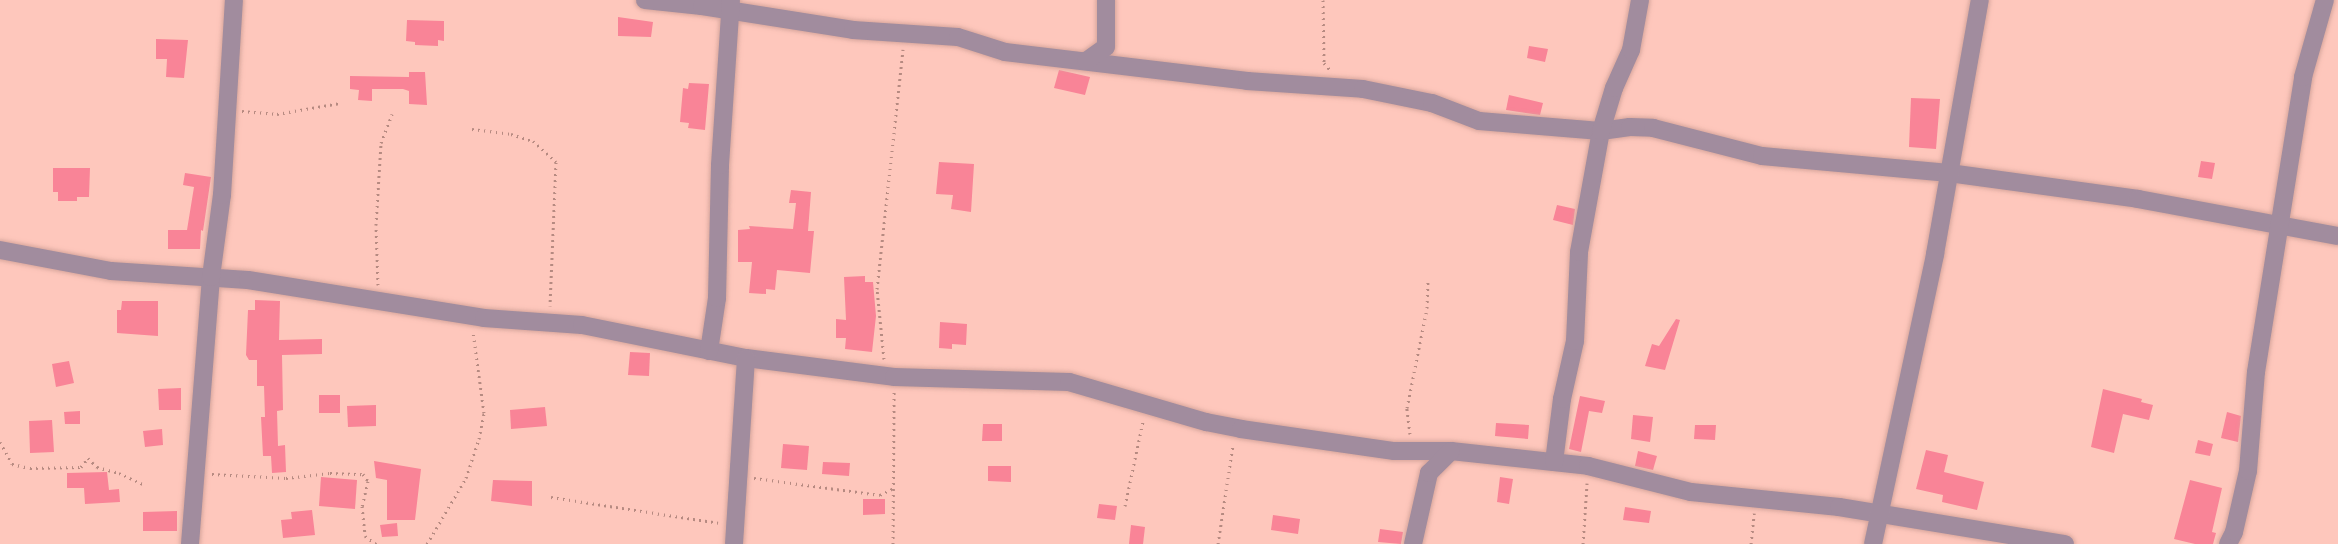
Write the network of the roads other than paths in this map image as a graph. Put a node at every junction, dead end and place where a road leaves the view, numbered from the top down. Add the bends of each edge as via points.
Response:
1 (234, 0) edge
2 (645, 0) edge
3 (1106, 0) edge
4 (1640, 0) edge
5 (1980, 0) edge
6 (2325, 0) edge
7 (731, 5) edge
8 (1086, 61) junction
9 (1601, 131) junction
10 (1949, 173) junction
11 (2282, 225) junction
12 (2338, 236) edge
13 (0, 250) edge
14 (211, 277) junction
15 (709, 351) junction
16 (746, 358) junction
17 (1451, 451) junction
18 (1554, 462) junction
19 (1878, 516) junction
20 (734, 535) edge
21 (190, 544) edge
22 (1413, 544) edge
23 (1873, 544) edge
24 (2065, 544) edge
25 (2228, 544) edge

1 - 14 street via 228,110
2 - 7 street
3 - 8 street via 1106,47
4 - 9 street via 1631,50
5 - 10 street
6 - 11 street via 2303,77
7 - 8 street via 853,30 958,37 1005,52
7 - 15 street via 720,165 717,298
8 - 9 street via 1247,81 1363,89 1432,103 1479,121
9 - 10 street via 1653,128 1762,156
9 - 18 street via 1579,252 1575,341
10 - 11 street via 2138,199
10 - 19 street
11 - 12 street
11 - 25 street via 2258,361 2248,471
13 - 14 street via 111,272
14 - 15 street via 471,316 617,331
14 - 21 street
15 - 16 street
16 - 17 street via 894,377 1069,382 1236,428 1394,450
16 - 20 street
17 - 18 street
17 - 22 street via 1429,473
18 - 19 street via 1588,466 1673,488 1839,507
19 - 23 street
19 - 24 street

